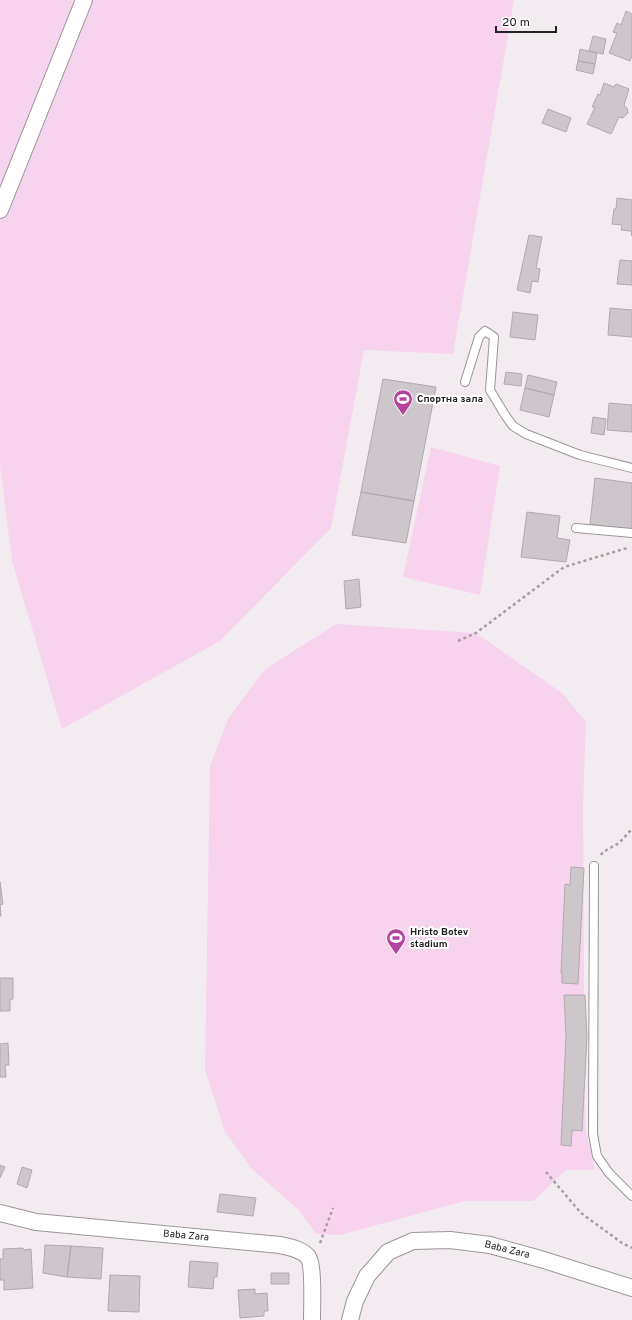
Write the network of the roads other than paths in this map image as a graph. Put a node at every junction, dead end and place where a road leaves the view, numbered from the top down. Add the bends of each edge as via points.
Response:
1 (84, 0) edge
2 (0, 210) edge
3 (465, 382) dead end
4 (632, 468) edge
5 (576, 528) dead end
6 (632, 533) edge
7 (594, 866) road end
8 (632, 1196) edge
9 (0, 1213) edge
10 (632, 1288) edge
11 (312, 1320) edge
12 (350, 1320) edge

1 - 2 street
3 - 4 lane via 479,337 485,332 494,337 490,390 513,426 580,456
5 - 6 lane
7 - 8 lane via 593,1134 597,1156 609,1173
9 - 11 street, Baba Zara via 36,1222 280,1245 297,1250 308,1257 311,1266
10 - 12 street, Baba Zara via 490,1245 450,1240 413,1241 388,1252 367,1276 355,1301

